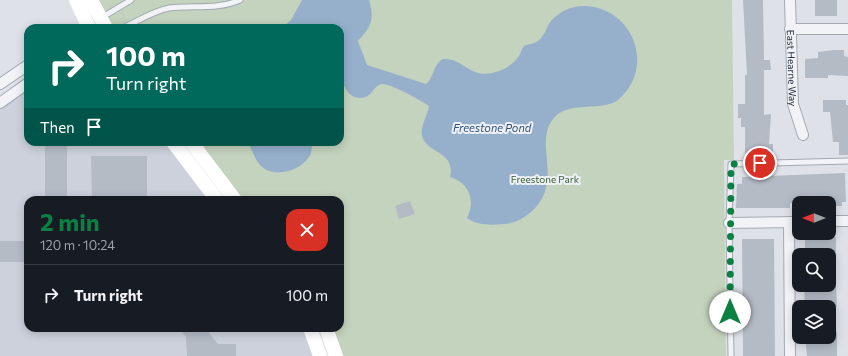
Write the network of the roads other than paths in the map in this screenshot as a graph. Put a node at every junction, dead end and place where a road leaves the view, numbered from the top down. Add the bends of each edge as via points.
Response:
1 (76, 0) edge
2 (91, 0) edge
3 (131, 0) edge
4 (240, 0) edge
5 (790, 0) edge
6 (103, 23) edge
7 (86, 24) edge
8 (131, 24) edge
9 (790, 29) junction
10 (848, 29) edge
11 (24, 68) edge
12 (0, 84) edge
13 (24, 86) edge
14 (0, 103) edge
15 (803, 135) dead end
16 (176, 146) edge
17 (194, 146) edge
18 (848, 161) edge
19 (214, 196) edge
20 (232, 196) edge
21 (836, 221) edge
22 (848, 221) edge
23 (792, 222) edge
24 (730, 223) junction
25 (793, 240) edge
26 (311, 332) edge
27 (327, 332) edge
28 (320, 356) edge
29 (336, 356) edge
30 (731, 356) edge
31 (790, 356) edge

1 - 7 street
2 - 6 street
3 - 6 lane
4 - 8 lane via 211,7 169,8
5 - 9 street, East Hearne Way
9 - 10 street
9 - 15 street, East Hearne Way via 793,104
11 - 12 street
13 - 14 street
16 - 19 street
17 - 20 street
18 - 24 lane via 731,164
21 - 22 street
23 - 24 street
24 - 30 lane
25 - 31 street
26 - 28 street
27 - 29 street

